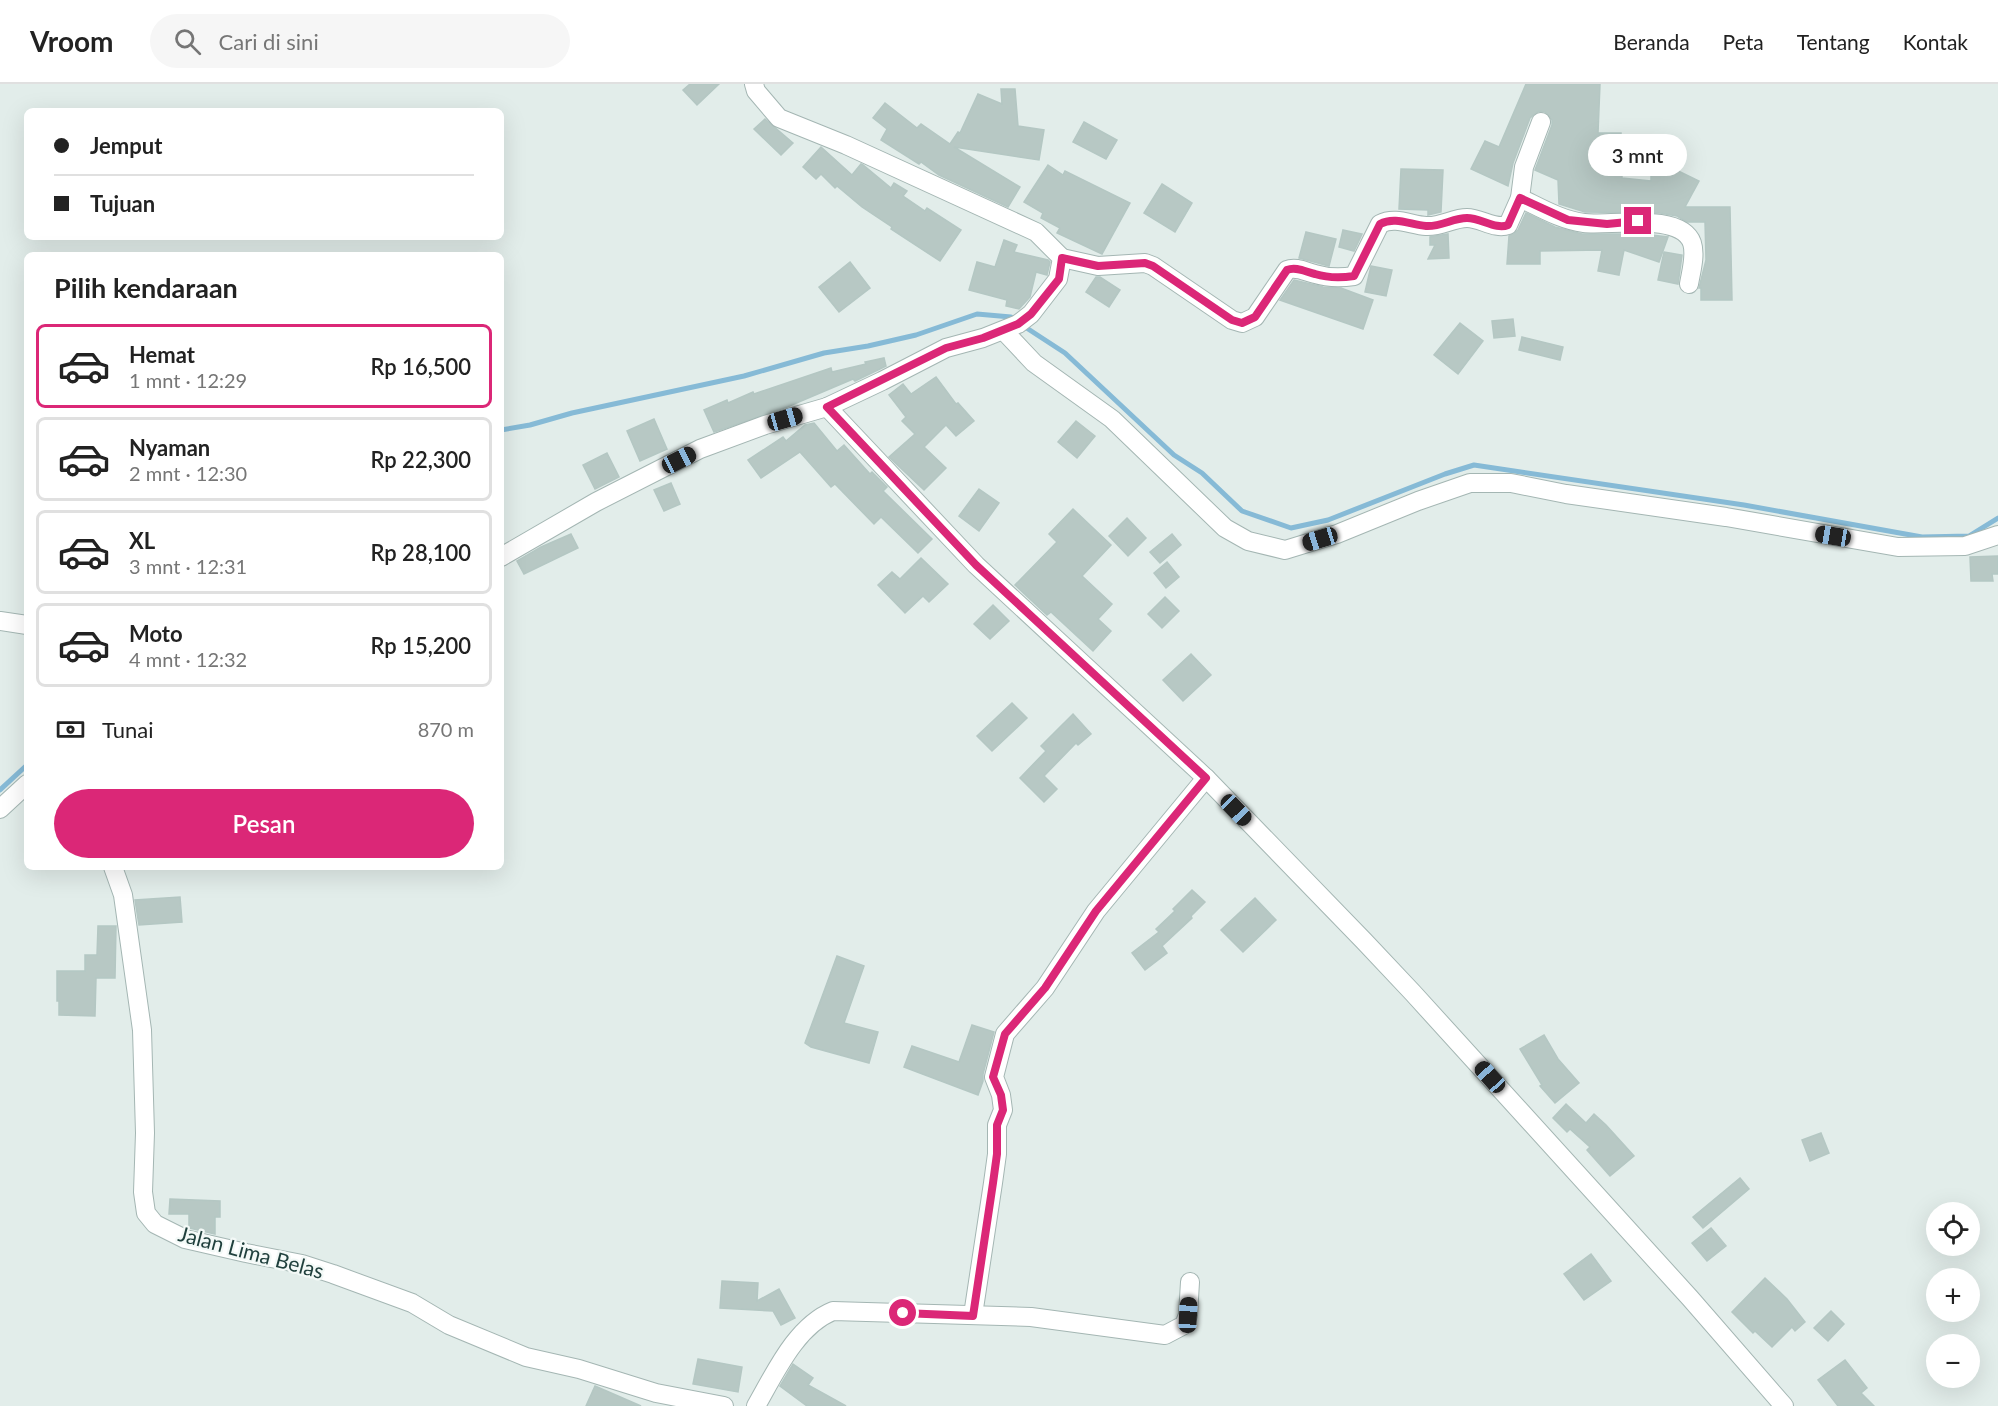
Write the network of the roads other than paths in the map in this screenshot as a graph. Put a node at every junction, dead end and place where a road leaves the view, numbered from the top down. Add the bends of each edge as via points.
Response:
1 (754, 84) edge
2 (1541, 122) dead end
3 (1520, 198) junction
4 (1062, 258) junction
5 (1689, 284) dead end
6 (1018, 323) junction
7 (827, 407) junction
8 (1998, 535) edge
9 (504, 555) edge
10 (0, 621) edge
11 (24, 625) edge
12 (1206, 778) junction
13 (24, 787) edge
14 (0, 809) edge
15 (114, 870) edge
16 (1190, 1282) dead end
17 (973, 1316) junction
18 (724, 1406) edge
19 (756, 1406) edge
20 (1784, 1406) edge

1 - 4 street via 779,118 1036,232
2 - 3 street via 1524,167
3 - 4 street via 1508,225 1501,227 1482,219 1465,218 1428,226 1386,220 1380,224 1354,276 1336,278 1291,268 1255,317 1242,323 1145,263 1098,266
3 - 5 street via 1568,220 1607,224 1653,222 1686,234 1693,249
4 - 6 street via 1059,279
6 - 7 street via 946,348
6 - 8 street via 1034,363 1112,419 1225,528 1248,541 1285,550 1470,483 1511,483 1898,547 1965,546
7 - 9 street via 700,449
7 - 12 street via 976,565
10 - 11 street
12 - 17 street via 1096,911 1045,988 1005,1034 993,1077 1003,1110 997,1125 997,1154
12 - 20 street via 1413,993
13 - 14 street
15 - 18 street, Jalan Lima Belas via 123,895 142,1030 143,1192 146,1213 155,1224 185,1239 333,1274 412,1303 449,1325 526,1357 656,1393
16 - 17 street via 1184,1325 1165,1335 1031,1317
17 - 19 street via 833,1311 822,1316 791,1346

